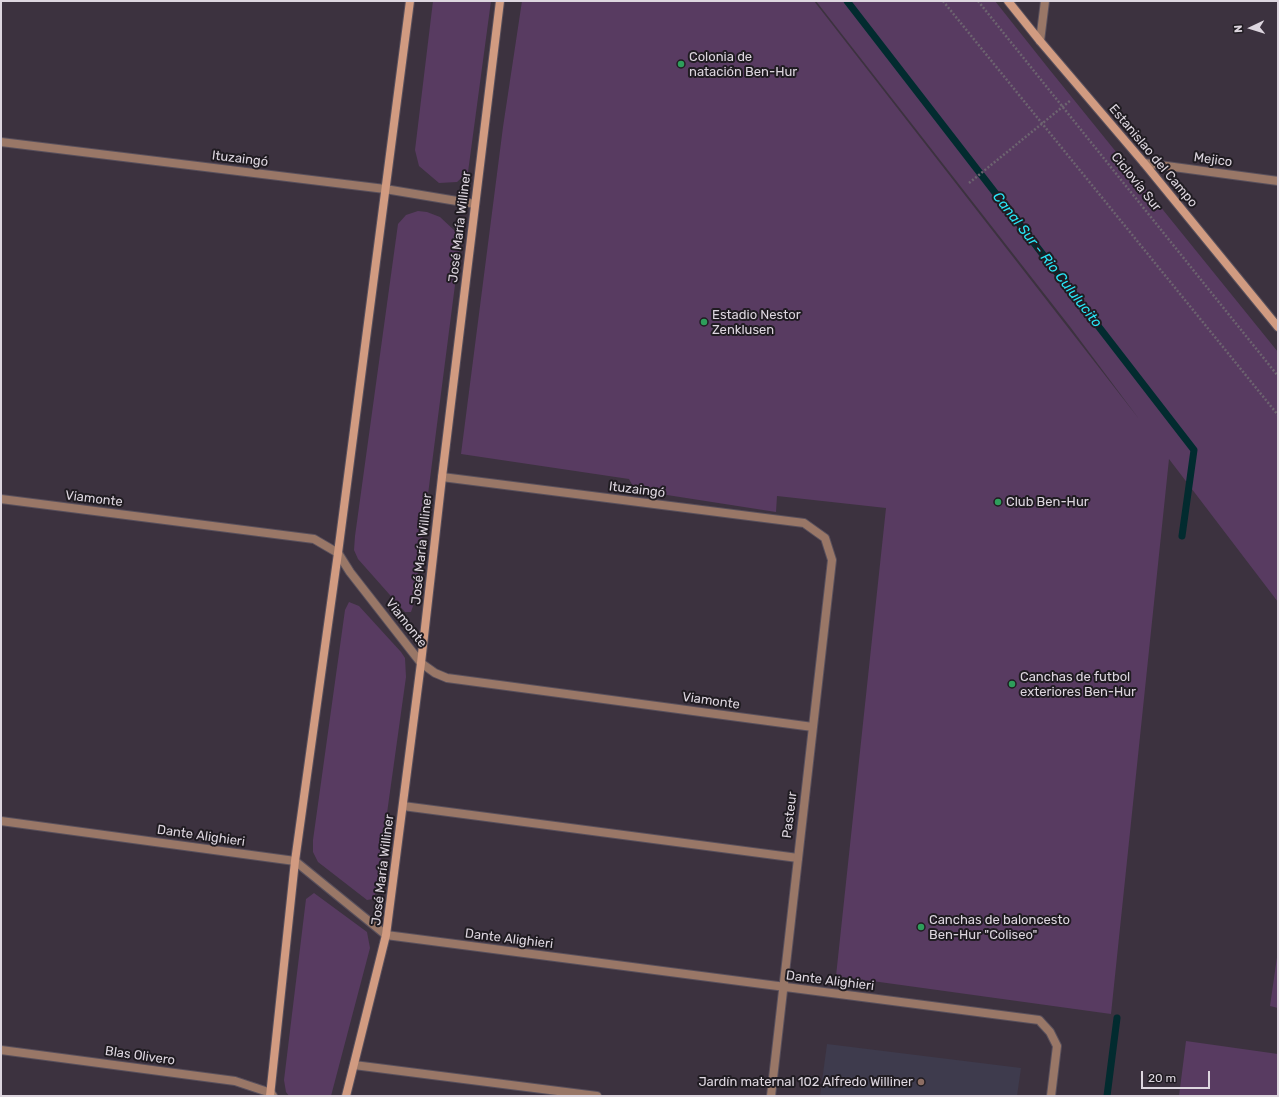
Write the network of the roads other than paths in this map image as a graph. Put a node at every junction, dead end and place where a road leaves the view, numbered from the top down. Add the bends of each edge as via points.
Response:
1 (410, 1) edge
2 (500, 1) edge
3 (1008, 1) edge
4 (1045, 1) edge
5 (1040, 41) junction
6 (1, 142) edge
7 (1144, 162) junction
8 (1278, 180) edge
9 (385, 189) junction
10 (475, 204) junction
11 (1278, 328) edge
12 (442, 476) junction
13 (1, 499) edge
14 (825, 538) joint
15 (338, 553) junction
16 (421, 663) junction
17 (813, 727) junction
18 (403, 806) junction
19 (1, 821) edge
20 (798, 858) junction
21 (295, 862) junction
22 (386, 935) junction
23 (783, 987) junction
24 (1, 1050) edge
25 (354, 1064) junction
26 (271, 1095) edge
27 (346, 1096) edge
28 (597, 1096) edge
29 (771, 1096) edge
30 (1051, 1096) edge

1 - 9 street
2 - 10 street, José María Williner
3 - 5 street, Estanislao del Campo
4 - 5 street
5 - 7 street, Estanislao del Campo
6 - 9 street, Ituzaingó
7 - 8 street, Mejico
7 - 11 street, Estanislao del Campo
9 - 10 street, Ituzaingó
9 - 15 street
10 - 12 street, José María Williner
12 - 14 street, Ituzaingó via 804,523
12 - 16 street, José María Williner
13 - 15 street, Viamonte via 314,539
14 - 17 street, Pasteur via 832,560
15 - 16 street, Viamonte
15 - 21 street
16 - 17 street, Viamonte via 447,678
16 - 18 street, José María Williner
17 - 20 street, Pasteur
18 - 20 street
18 - 22 street, José María Williner
19 - 21 street, Dante Alighieri
20 - 23 street, Pasteur
21 - 22 street
21 - 26 street
22 - 23 street, Dante Alighieri
22 - 25 street, José María Williner
23 - 29 street, Pasteur
23 - 30 street, Dante Alighieri via 1039,1020 1050,1032 1057,1046
24 - 26 street, Blas Olivero via 235,1081
25 - 27 street, José María Williner
25 - 28 street

